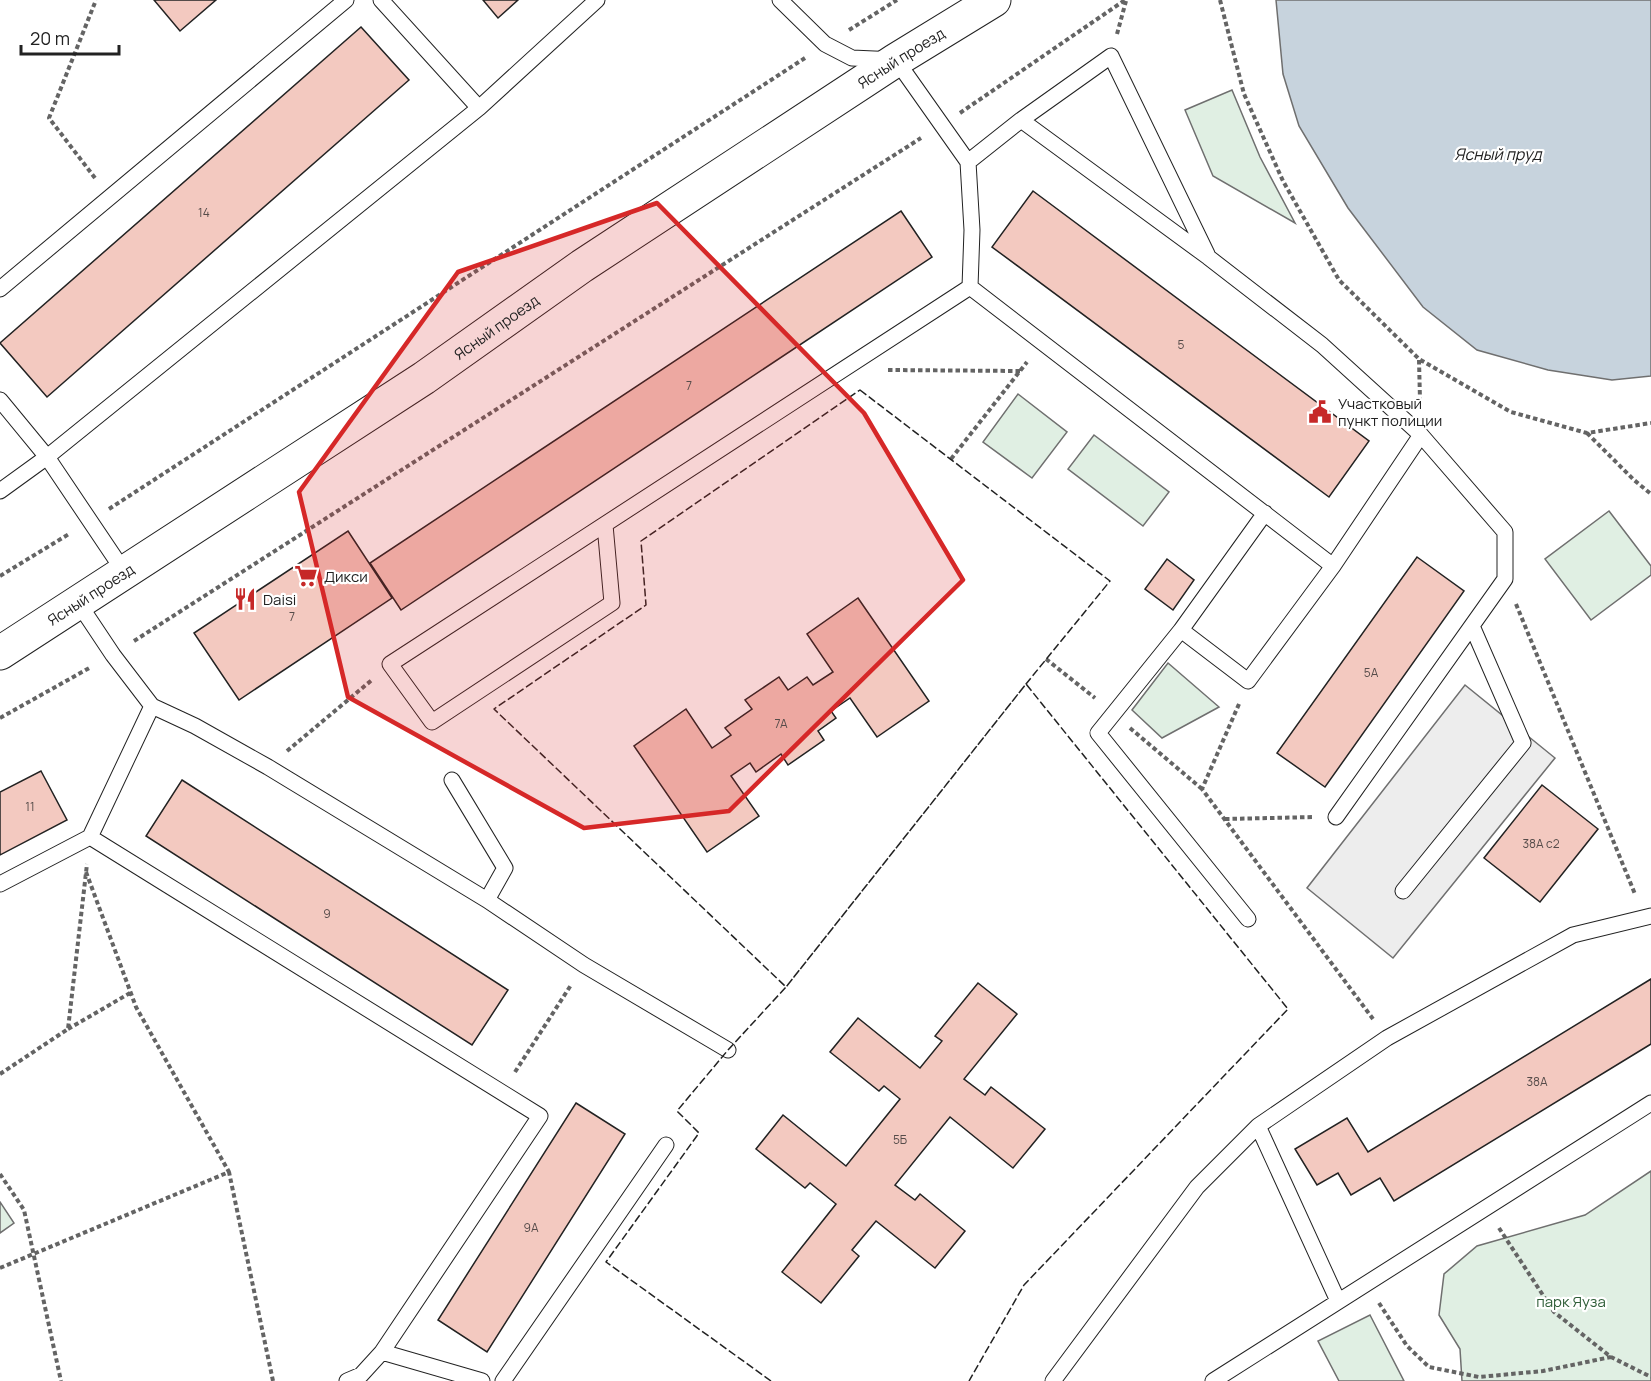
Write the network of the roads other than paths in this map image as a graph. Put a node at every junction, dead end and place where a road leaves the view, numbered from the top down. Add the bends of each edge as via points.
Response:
1 (346, 0) edge
2 (381, 0) edge
3 (597, 0) edge
4 (780, 0) edge
5 (993, 0) edge
6 (896, 60) junction
7 (479, 108) junction
8 (1021, 120) junction
9 (968, 162) junction
10 (1208, 258) junction
11 (3, 280) edge
12 (970, 287) junction
13 (0, 400) edge
14 (1421, 435) junction
15 (47, 458) junction
16 (0, 492) edge
17 (1264, 513) junction
18 (605, 525) junction
19 (1333, 566) junction
20 (124, 573) junction
21 (79, 604) junction
22 (1472, 626) junction
23 (1181, 630) junction
24 (0, 653) edge
25 (152, 706) junction
26 (452, 780) dead end
27 (1336, 817) road end
28 (90, 837) junction
29 (0, 884) edge
30 (1403, 891) dead end
31 (487, 900) junction
32 (1648, 916) edge
33 (1248, 919) dead end
34 (728, 1050) dead end
35 (1651, 1103) edge
36 (1258, 1126) junction
37 (666, 1145) dead end
38 (1338, 1301) junction
39 (382, 1352) junction
40 (347, 1381) edge
41 (482, 1381) edge
42 (503, 1381) edge
43 (1053, 1381) edge
44 (1213, 1381) edge

1 - 11 lane via 110,197
2 - 7 lane
3 - 7 lane
4 - 6 lane via 825,44 852,58
5 - 6 street, Ясный проезд
6 - 9 lane
6 - 20 street, Ясный проезд via 582,266 424,378
7 - 15 lane
8 - 9 lane
8 - 10 lane
8 - 10 lane via 1111,56
9 - 12 lane
10 - 14 lane via 1322,345
12 - 17 lane
12 - 18 lane
13 - 15 lane
14 - 19 lane
14 - 22 lane via 1505,532 1505,579
15 - 16 lane
15 - 20 lane
17 - 19 lane
17 - 23 lane
18 - 18 lane via 390,664 432,722 612,603
19 - 23 lane via 1248,681
20 - 21 street, Ясный проезд
21 - 24 street, Ясный проезд
21 - 25 lane
22 - 27 lane
22 - 30 lane via 1523,743
23 - 33 lane via 1098,733
25 - 28 lane
25 - 31 lane via 268,767
26 - 31 lane via 505,868
28 - 29 lane
28 - 39 lane via 540,1116
31 - 34 lane via 584,965
32 - 36 lane via 1573,935 1387,1038
35 - 38 lane
36 - 38 lane
36 - 43 lane via 1197,1187
37 - 42 lane
38 - 44 lane
39 - 40 lane via 361,1375
39 - 41 lane

